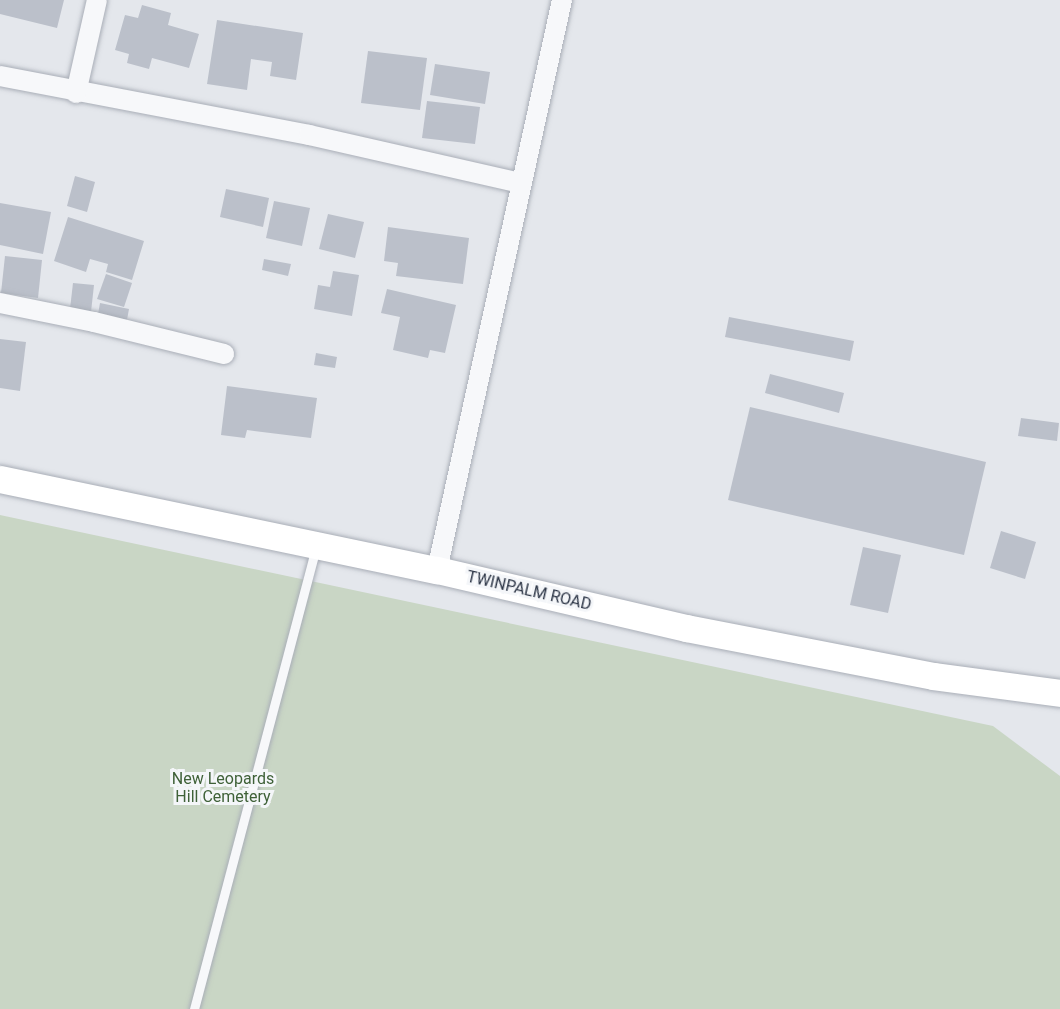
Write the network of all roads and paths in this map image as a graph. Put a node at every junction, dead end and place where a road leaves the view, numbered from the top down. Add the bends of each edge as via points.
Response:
1 (97, 0) edge
2 (562, 0) edge
3 (0, 76) edge
4 (76, 93) junction
5 (521, 183) junction
6 (0, 303) edge
7 (224, 354) dead end
8 (0, 478) edge
9 (316, 544) junction
10 (437, 570) junction
11 (1060, 693) edge
12 (194, 1009) edge

1 - 4 street
2 - 5 street
3 - 4 street
4 - 5 street via 298,133
5 - 10 street
6 - 7 street
8 - 9 main road, TWINPALM ROAD
9 - 10 main road, TWINPALM ROAD
9 - 12 lane
10 - 11 main road, TWINPALM ROAD via 698,630 933,676

